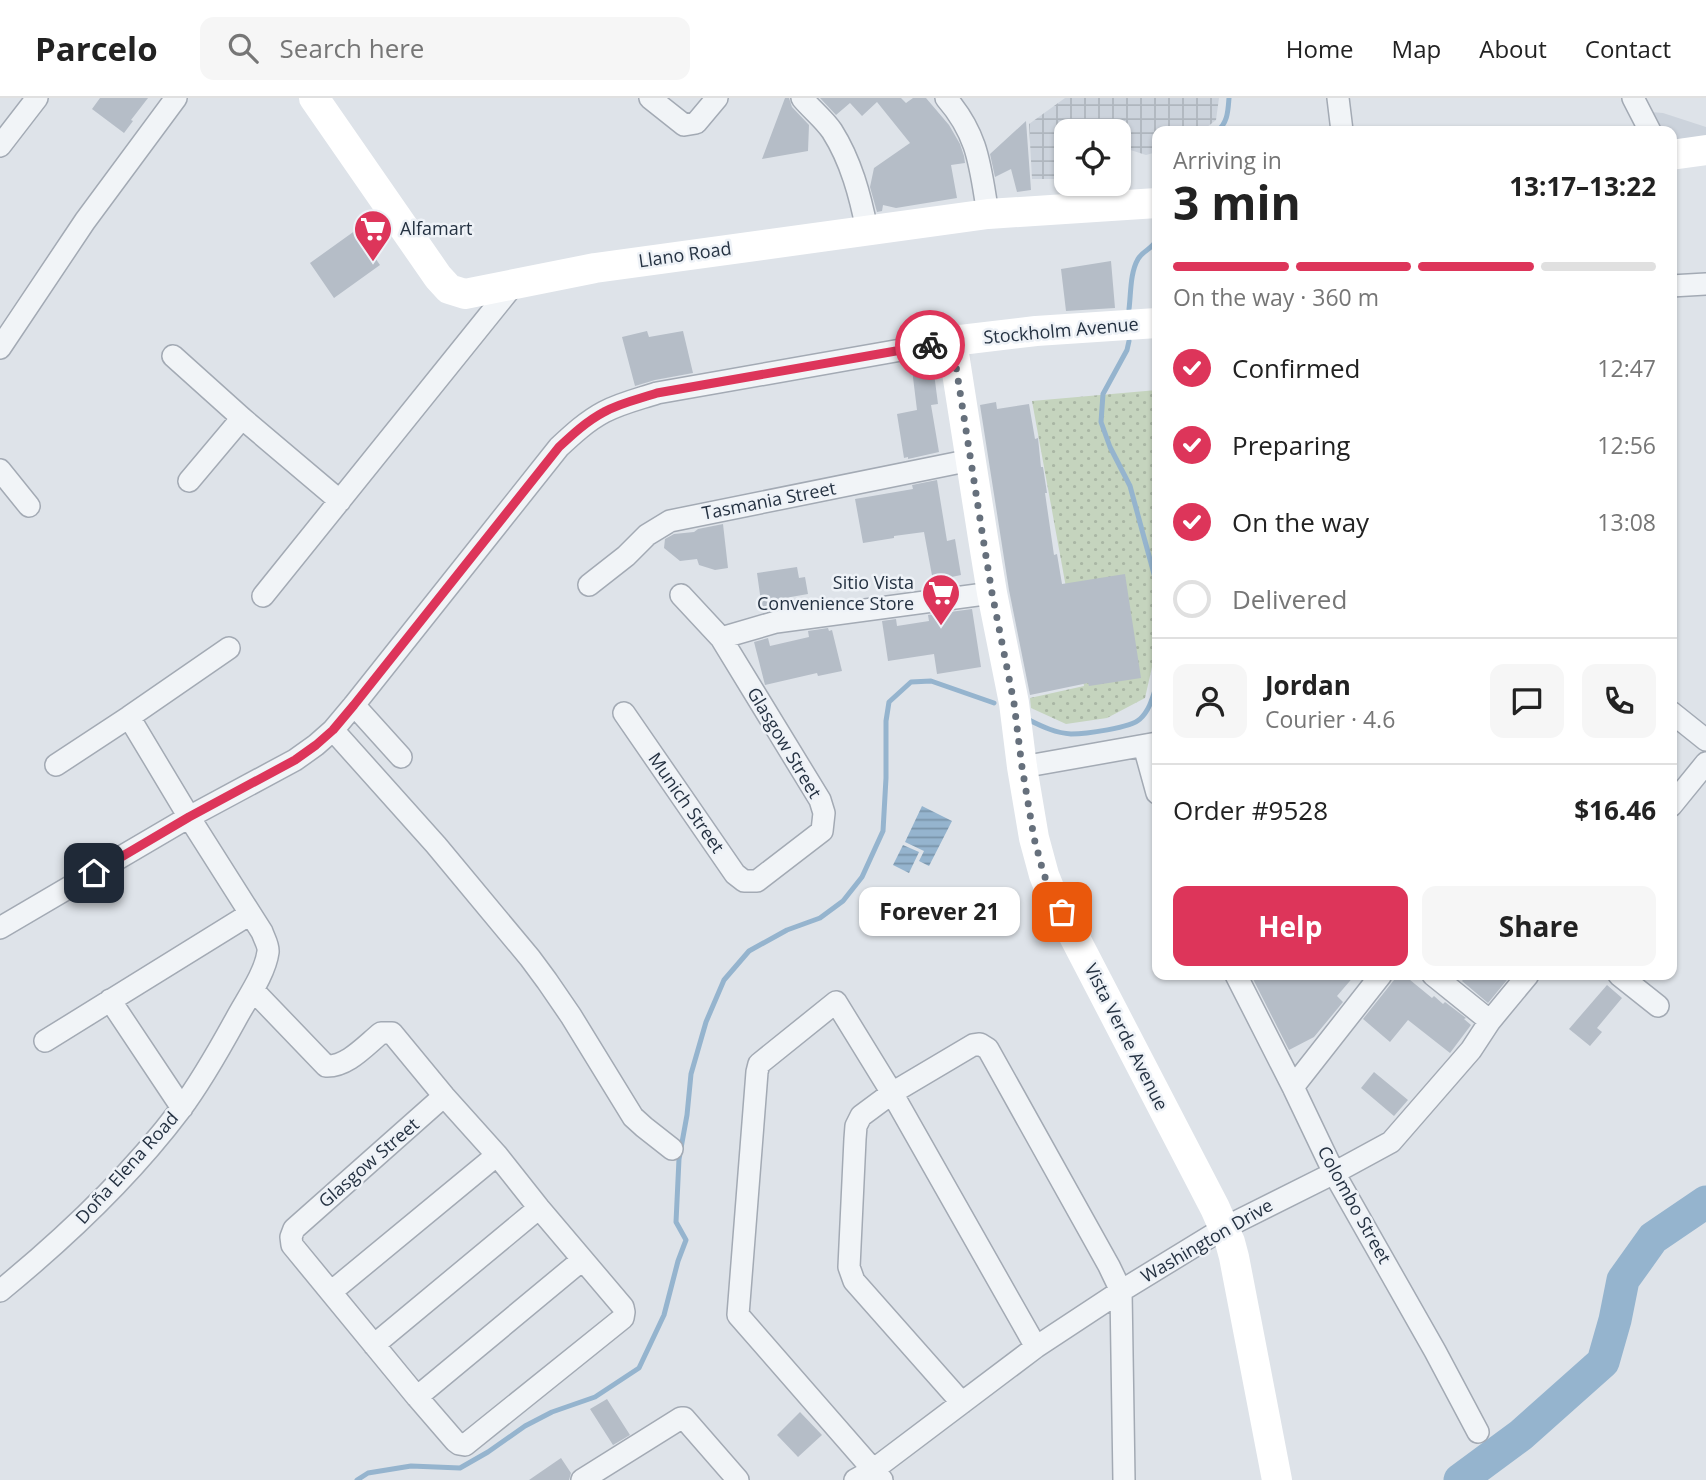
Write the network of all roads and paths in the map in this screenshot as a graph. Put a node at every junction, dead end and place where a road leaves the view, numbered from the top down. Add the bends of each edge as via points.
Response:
1 (37, 98) edge
2 (176, 98) edge
3 (314, 98) edge
4 (650, 98) edge
5 (717, 98) edge
6 (802, 98) edge
7 (946, 98) edge
8 (1338, 98) edge
9 (1633, 98) edge
10 (1341, 126) edge
11 (1647, 126) edge
12 (0, 146) edge
13 (1706, 150) edge
14 (1677, 154) edge
15 (1152, 202) edge
16 (988, 214) junction
17 (867, 230) junction
18 (515, 283) junction
19 (1706, 284) edge
20 (1677, 286) edge
21 (1152, 323) edge
22 (952, 341) junction
23 (0, 348) edge
24 (173, 356) dead end
25 (242, 418) junction
26 (971, 460) junction
27 (0, 470) edge
28 (189, 481) dead end
29 (340, 501) junction
30 (29, 506) dead end
31 (589, 585) dead end
32 (992, 593) junction
33 (681, 595) dead end
34 (264, 596) dead end
35 (721, 638) junction
36 (229, 648) dead end
37 (354, 705) junction
38 (624, 713) dead end
39 (129, 717) junction
40 (1677, 717) edge
41 (333, 730) junction
42 (1706, 740) edge
43 (1150, 745) edge
44 (401, 757) dead end
45 (1706, 763) edge
46 (56, 765) dead end
47 (1022, 767) junction
48 (1677, 799) edge
49 (189, 817) junction
50 (757, 881) joint
51 (250, 914) junction
52 (0, 928) edge
53 (1239, 980) edge
54 (1377, 980) edge
55 (1439, 980) edge
56 (1524, 980) edge
57 (1625, 980) edge
58 (253, 990) junction
59 (110, 1000) junction
60 (1658, 1006) dead end
61 (1490, 1021) junction
62 (45, 1041) dead end
63 (1293, 1087) junction
64 (892, 1093) junction
65 (444, 1096) junction
66 (182, 1108) junction
67 (672, 1149) dead end
68 (497, 1155) junction
69 (1334, 1173) junction
70 (539, 1208) junction
71 (1224, 1228) junction
72 (582, 1260) junction
73 (0, 1291) edge
74 (1121, 1291) junction
75 (331, 1292) junction
76 (374, 1345) junction
77 (1036, 1347) junction
78 (416, 1397) junction
79 (962, 1403) junction
80 (1478, 1432) dead end
81 (870, 1476) edge
82 (582, 1480) edge
83 (738, 1480) edge
84 (1124, 1480) edge
85 (1277, 1480) edge

1 - 12 street
2 - 23 street via 85,221
3 - 18 street, Llano Road via 449,289 465,294
4 - 5 street via 684,125 696,123
6 - 17 street via 830,128 848,160
7 - 16 street via 968,129 977,152
8 - 10 street
9 - 11 street
13 - 14 street
15 - 16 street, Llano Road
16 - 17 street, Llano Road
17 - 18 street, Llano Road
18 - 29 street
19 - 20 street
21 - 22 street, Stockholm Avenue
22 - 26 street, Vista Verde Avenue
22 - 37 street, Stockholm Avenue via 657,393 603,412 559,447
24 - 25 street
25 - 28 street
25 - 29 street
26 - 31 street, Tasmania Street via 670,521
26 - 32 street, Vista Verde Avenue
27 - 30 street
29 - 34 street
32 - 35 street via 776,622
32 - 47 street, Vista Verde Avenue
33 - 35 street, Glasgow Street
35 - 50 street, Glasgow Street via 824,813 822,831
36 - 39 street
37 - 41 street, Stockholm Avenue
37 - 44 street
38 - 50 street, Munich Street via 735,874 744,881
39 - 46 street
39 - 49 street, Doña Elena Road
40 - 42 street
41 - 49 street, Stockholm Avenue via 295,760
41 - 67 street via 530,958 634,1118
43 - 47 street
45 - 48 street
47 - 71 street, Vista Verde Avenue via 1047,882
49 - 51 street, Doña Elena Road
49 - 52 street, Stockholm Avenue
51 - 58 street, Doña Elena Road via 269,950
51 - 59 street
53 - 63 street, Colombo Street
54 - 63 street
55 - 61 street
56 - 61 street, Washington Drive
57 - 60 street
58 - 65 street via 326,1066 342,1064 381,1033 393,1033
58 - 66 street, Doña Elena Road
59 - 62 street
59 - 66 street
61 - 69 street, Washington Drive via 1471,1050 1391,1142
63 - 69 street, Colombo Street
64 - 74 street via 973,1045 988,1049
64 - 77 street
64 - 79 street via 861,1116 856,1126 849,1267 854,1281
64 - 81 street via 836,1002 759,1064 738,1315
65 - 68 street
65 - 75 street, Glasgow Street via 294,1229 292,1245
66 - 73 street, Doña Elena Road via 82,1221
68 - 70 street
68 - 75 street
69 - 71 street, Washington Drive
69 - 80 street, Colombo Street
70 - 72 street
70 - 76 street
71 - 74 street, Washington Drive
71 - 85 street, Vista Verde Avenue via 1234,1257
72 - 78 street
72 - 78 street via 623,1307 623,1318 465,1445 455,1441
74 - 77 street, Washington Drive
74 - 84 street
75 - 76 street
76 - 78 street
77 - 79 street, Washington Drive
79 - 81 street, Washington Drive
82 - 83 street via 681,1418

